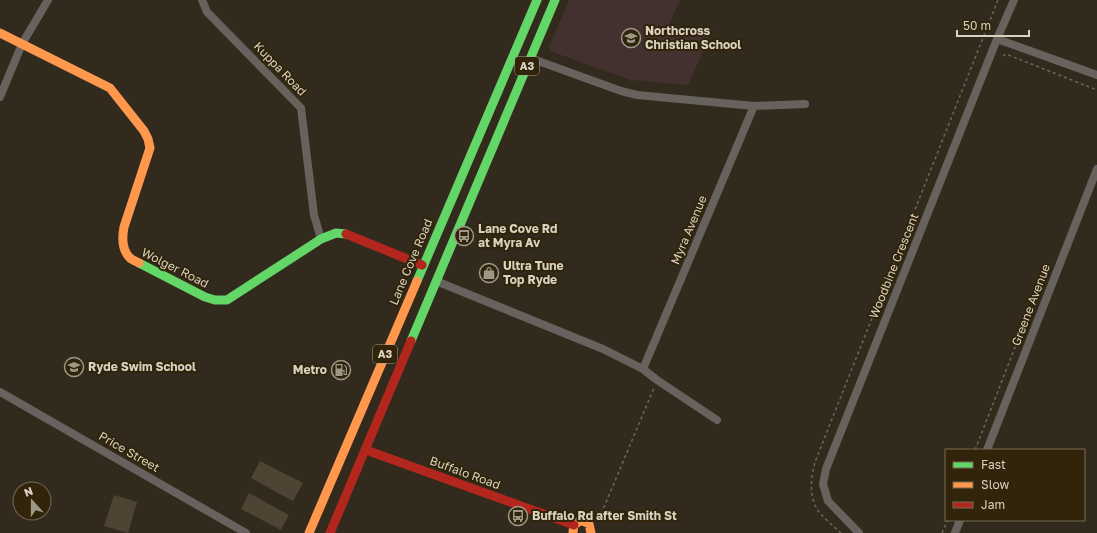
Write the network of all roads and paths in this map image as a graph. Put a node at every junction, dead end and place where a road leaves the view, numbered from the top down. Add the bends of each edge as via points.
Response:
1 (48, 0) edge
2 (202, 0) edge
3 (537, 0) edge
4 (555, 0) edge
5 (998, 0) edge
6 (1014, 0) edge
7 (0, 33) edge
8 (997, 39) junction
9 (22, 44) junction
10 (1003, 56) dead end
11 (530, 58) junction
12 (1097, 75) edge
13 (1097, 90) edge
14 (0, 97) edge
15 (805, 104) dead end
16 (754, 106) junction
17 (1097, 169) edge
18 (321, 239) junction
19 (422, 265) junction
20 (1044, 273) dead end
21 (436, 281) junction
22 (643, 369) junction
23 (657, 380) junction
24 (0, 392) edge
25 (717, 420) dead end
26 (348, 444) junction
27 (975, 449) edge
28 (987, 449) edge
29 (366, 450) junction
30 (599, 519) dead end
31 (948, 521) edge
32 (960, 521) edge
33 (573, 529) edge
34 (246, 533) edge
35 (309, 533) edge
36 (330, 533) edge
37 (592, 533) edge
38 (840, 533) edge
39 (859, 533) edge
40 (942, 533) edge
41 (955, 533) edge

1 - 9 street
2 - 18 street, Kuppa Road via 207,12 301,108 314,215
3 - 19 main road, Lane Cove Road / A3
4 - 11 main road, A3
5 - 38 path via 815,462 811,488 814,500 819,512
6 - 8 street, Woodbine Crescent
7 - 9 main road, Wolger Road
8 - 12 street
8 - 39 street, Woodbine Crescent via 826,469 824,484 828,501
9 - 14 street
9 - 18 main road, Wolger Road via 110,88 148,139 150,148 122,239 130,258 205,297 227,300
10 - 13 path via 1006,54
11 - 16 street via 637,95
11 - 21 main road, A3
15 - 16 street
16 - 22 street, Myra Avenue
17 - 28 street, Greene Avenue
18 - 19 main road, Wolger Road via 334,232 342,232
19 - 26 main road, Lane Cove Road / A3
20 - 27 path
21 - 22 street via 603,349
21 - 29 main road, A3
22 - 23 street
23 - 25 street
23 - 30 path
24 - 34 street, Price Street
26 - 29 main road, Buffalo Road
26 - 35 main road, Lane Cove Road / A3
29 - 33 main road, Buffalo Road
29 - 36 main road, A3
31 - 40 path
32 - 41 street
33 - 37 main road, Buffalo Road via 581,520 590,526

